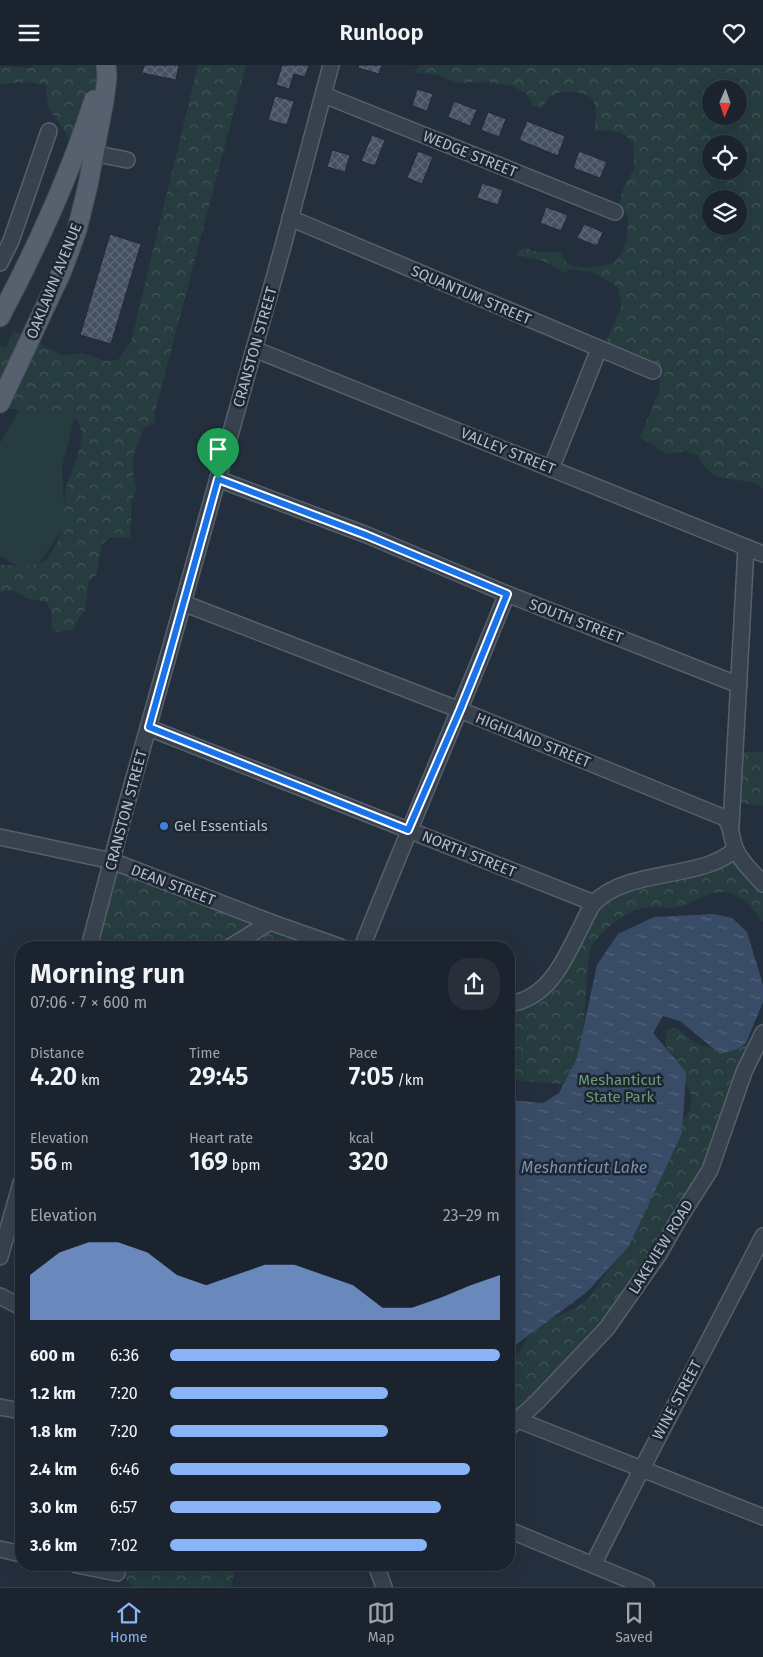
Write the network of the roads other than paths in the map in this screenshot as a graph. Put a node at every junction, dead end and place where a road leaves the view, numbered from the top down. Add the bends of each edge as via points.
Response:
1 (105, 65) edge
2 (331, 65) edge
3 (324, 95) junction
4 (49, 131) dead end
5 (93, 153) junction
6 (128, 160) dead end
7 (615, 212) dead end
8 (290, 218) junction
9 (0, 263) edge
10 (0, 317) edge
11 (254, 349) junction
12 (599, 349) junction
13 (653, 371) dead end
14 (0, 403) edge
15 (551, 469) junction
16 (218, 479) junction
17 (746, 547) junction
18 (763, 554) edge
19 (507, 594) junction
20 (183, 603) junction
21 (738, 685) junction
22 (460, 710) junction
23 (149, 727) junction
24 (731, 826) junction
25 (408, 830) junction
26 (0, 837) edge
27 (736, 850) junction
28 (112, 861) junction
29 (763, 884) edge
30 (594, 903) junction
31 (270, 922) junction
32 (91, 941) edge
33 (240, 941) edge
34 (324, 941) edge
35 (364, 941) edge
36 (515, 1002) edge
37 (763, 1033) edge
38 (15, 1204) edge
39 (763, 1236) edge
40 (0, 1257) edge
41 (0, 1296) edge
42 (15, 1304) edge
43 (0, 1407) edge
44 (15, 1410) edge
45 (515, 1423) edge
46 (515, 1424) edge
47 (640, 1469) junction
48 (763, 1517) edge
49 (515, 1532) edge
50 (0, 1549) edge
51 (15, 1553) edge
52 (593, 1565) junction
53 (107, 1571) edge
54 (378, 1571) edge
55 (117, 1573) dead end
56 (384, 1587) edge
57 (646, 1587) edge

1 - 5 main road, OAKLAWN AVENUE via 104,101
1 - 10 main road, OAKLAWN AVENUE via 55,206
2 - 3 street, CRANSTON STREET
3 - 7 street, WEDGE STREET
3 - 8 street, CRANSTON STREET
4 - 9 street
5 - 6 street
5 - 14 main road, OAKLAWN AVENUE via 74,238
8 - 11 street, CRANSTON STREET
8 - 12 street, SQUANTUM STREET
11 - 15 street, VALLEY STREET
11 - 16 street, CRANSTON STREET
12 - 13 street, SQUANTUM STREET
12 - 15 street
15 - 17 street, VALLEY STREET
16 - 19 street, SOUTH STREET via 366,535
16 - 20 street, CRANSTON STREET
17 - 18 street, VALLEY STREET
17 - 21 street
19 - 21 street, SOUTH STREET
19 - 22 street
20 - 22 street, HIGHLAND STREET
20 - 23 street, CRANSTON STREET
21 - 24 street
22 - 24 street, HIGHLAND STREET via 725,818
22 - 25 street
23 - 25 street, NORTH STREET
23 - 28 street, CRANSTON STREET
24 - 27 street
25 - 30 street, NORTH STREET
25 - 35 street
26 - 28 street, DEAN STREET
27 - 29 street
27 - 30 street via 711,863 624,885
28 - 31 street, DEAN STREET
28 - 32 street, CRANSTON STREET
30 - 36 street via 564,963 549,982
31 - 33 street
31 - 34 street, DEAN STREET
37 - 45 street, LAKEVIEW ROAD via 744,1072 710,1170 659,1253 607,1328
38 - 40 street
39 - 47 street, WINE STREET
41 - 42 street
43 - 44 street
46 - 47 street
47 - 48 street
47 - 52 street, WINE STREET
49 - 52 street
50 - 51 street
52 - 57 street
53 - 55 street
54 - 56 street

